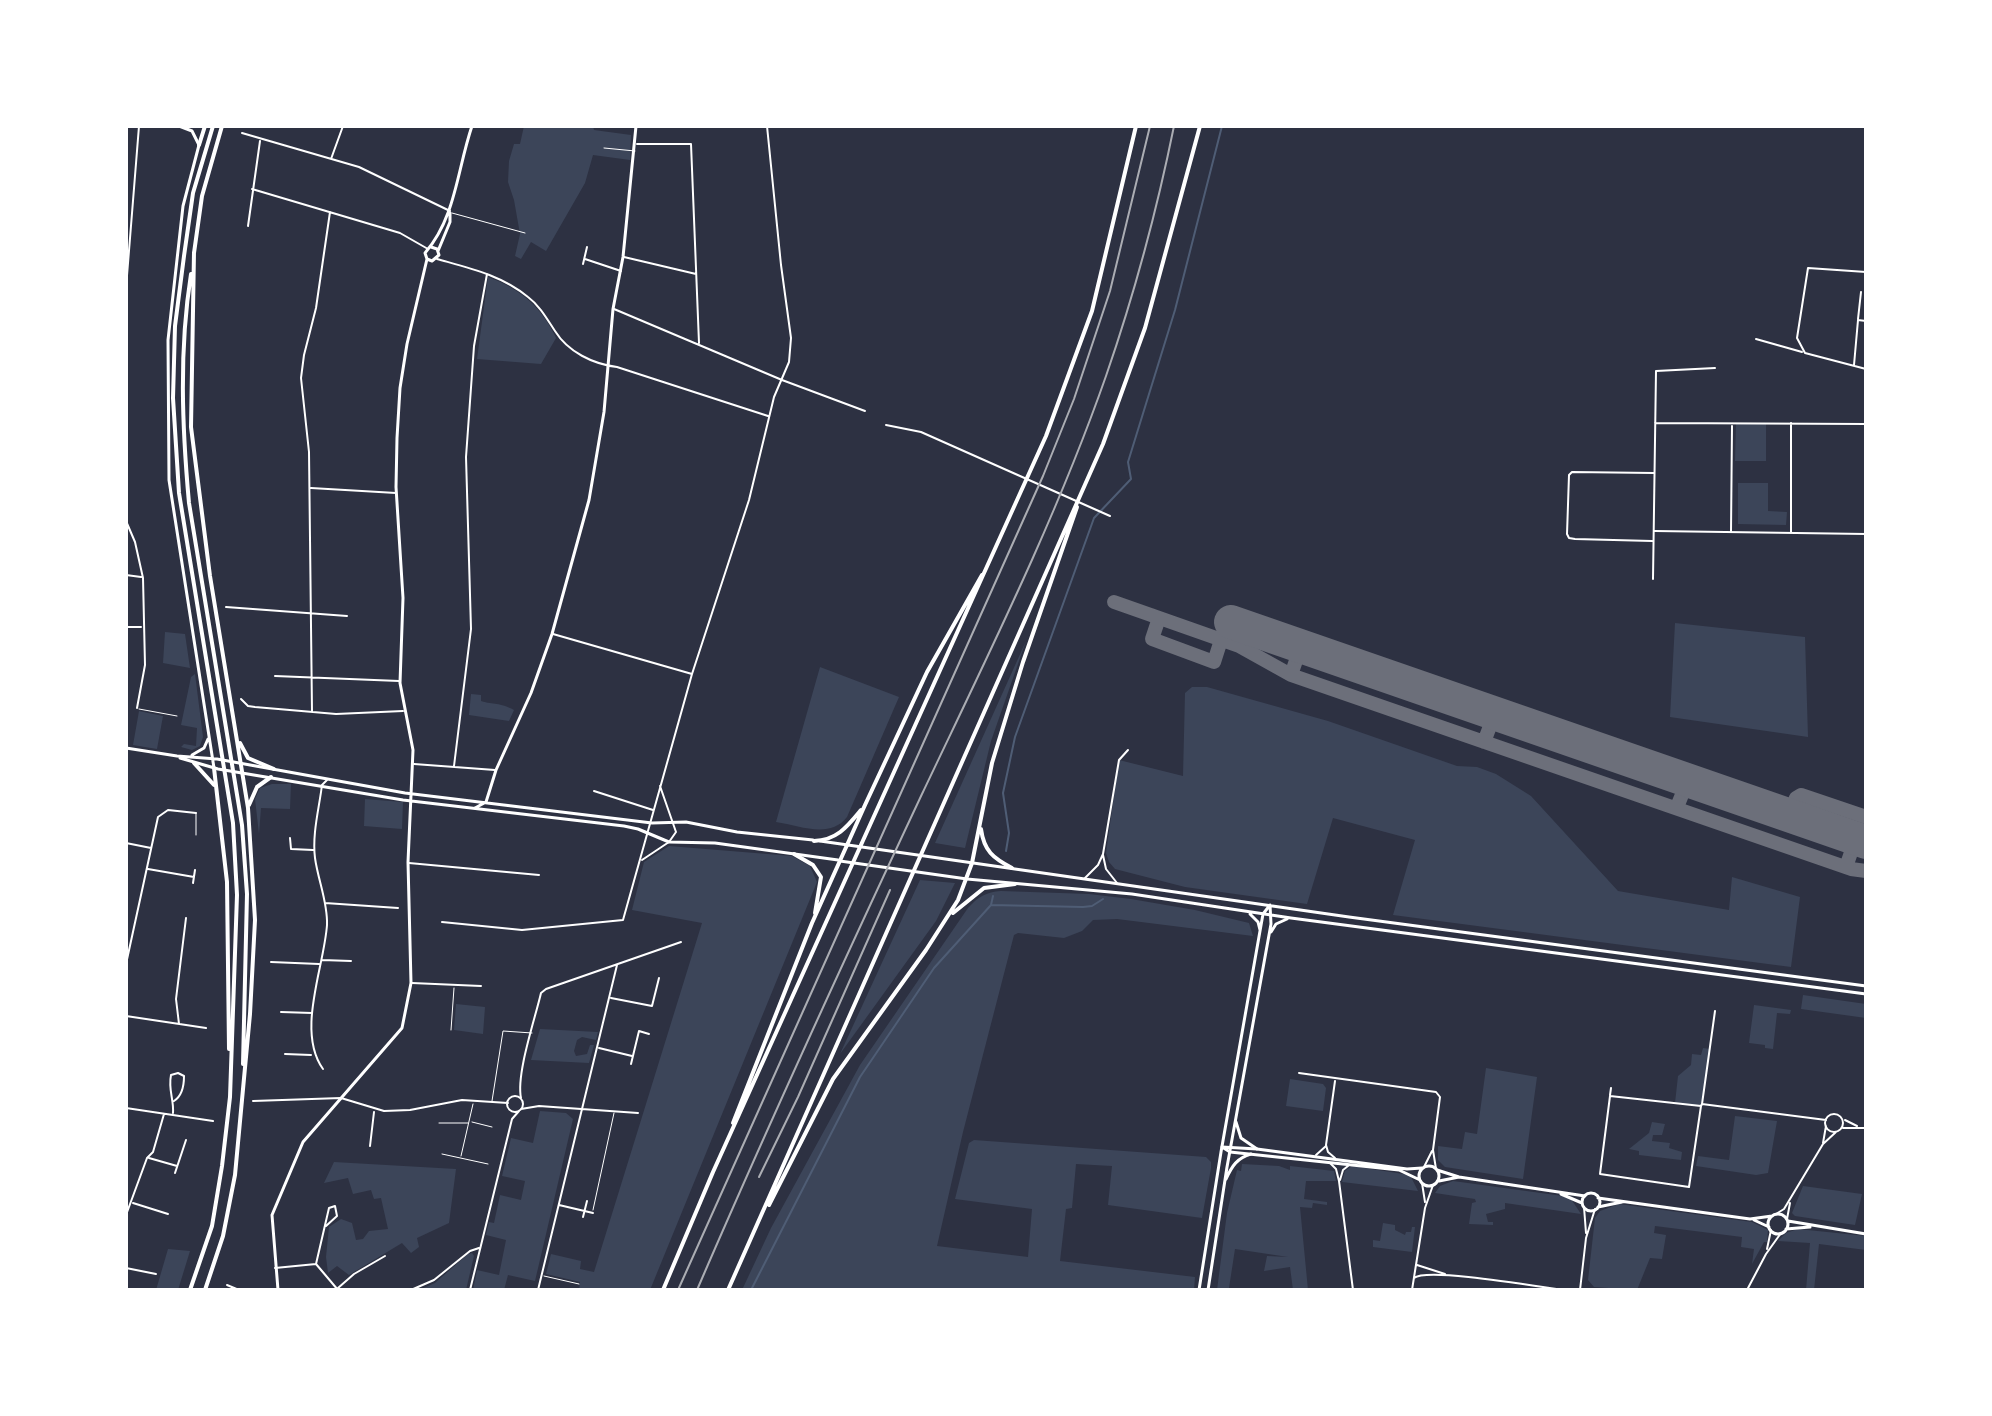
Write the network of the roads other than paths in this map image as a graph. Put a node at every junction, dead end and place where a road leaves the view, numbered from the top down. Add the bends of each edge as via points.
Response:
1 (139, 126) edge
2 (179, 126) edge
3 (205, 126) edge
4 (213, 126) edge
5 (222, 126) edge
6 (343, 126) edge
7 (472, 126) edge
8 (636, 126) edge
9 (767, 126) edge
10 (1136, 126) edge
11 (1200, 126) edge
12 (242, 133) dead end
13 (260, 140) junction
14 (635, 144) junction
15 (199, 145) junction
16 (604, 148) dead end
17 (635, 151) junction
18 (330, 160) junction
19 (252, 189) junction
20 (450, 211) junction
21 (330, 212) junction
22 (248, 226) dead end
23 (525, 233) dead end
24 (587, 247) dead end
25 (430, 248) junction
26 (438, 251) junction
27 (194, 252) junction
28 (623, 257) junction
29 (427, 259) junction
30 (437, 259) junction
31 (585, 259) junction
32 (583, 264) dead end
33 (621, 271) junction
34 (1866, 272) edge
35 (487, 274) junction
36 (697, 274) junction
37 (126, 288) edge
38 (1861, 292) dead end
39 (613, 309) junction
40 (1858, 320) junction
41 (1866, 321) edge
42 (1756, 339) dead end
43 (699, 344) junction
44 (1805, 353) junction
45 (607, 366) junction
46 (1854, 366) junction
47 (1715, 368) dead end
48 (1866, 369) edge
49 (782, 380) junction
50 (865, 411) dead end
51 (769, 416) junction
52 (1655, 423) junction
53 (1732, 423) junction
54 (1791, 423) junction
55 (1866, 424) edge
56 (886, 425) dead end
57 (1655, 473) junction
58 (1087, 481) junction
59 (309, 488) junction
60 (396, 493) junction
61 (1110, 516) dead end
62 (126, 521) edge
63 (1654, 531) junction
64 (1731, 532) junction
65 (1791, 533) junction
66 (1866, 534) edge
67 (1654, 541) junction
68 (997, 548) junction
69 (126, 575) edge
70 (143, 577) junction
71 (1653, 579) dead end
72 (226, 607) dead end
73 (311, 614) junction
74 (347, 616) dead end
75 (126, 627) edge
76 (143, 627) junction
77 (552, 634) junction
78 (692, 674) junction
79 (275, 676) dead end
80 (312, 678) junction
81 (400, 681) junction
82 (241, 699) dead end
83 (137, 708) joint
84 (404, 711) junction
85 (312, 712) junction
86 (177, 716) dead end
87 (208, 735) junction
88 (237, 736) junction
89 (126, 748) edge
90 (1128, 750) dead end
91 (177, 756) junction
92 (190, 756) junction
93 (214, 759) junction
94 (194, 763) junction
95 (240, 763) junction
96 (413, 764) junction
97 (454, 766) junction
98 (216, 768) junction
99 (274, 769) junction
100 (496, 770) junction
101 (241, 773) junction
102 (271, 777) junction
103 (328, 779) junction
104 (322, 785) junction
105 (660, 785) junction
106 (217, 789) junction
107 (594, 791) dead end
108 (411, 793) junction
109 (410, 801) junction
110 (486, 802) junction
111 (865, 805) junction
112 (248, 808) junction
113 (475, 808) junction
114 (654, 811) junction
115 (196, 813) joint
116 (674, 822) junction
117 (652, 823) junction
118 (981, 825) junction
119 (196, 835) dead end
120 (649, 835) junction
121 (290, 838) dead end
122 (814, 841) junction
123 (669, 842) junction
124 (126, 843) edge
125 (850, 846) junction
126 (152, 848) junction
127 (315, 850) junction
128 (794, 854) junction
129 (1103, 854) junction
130 (641, 861) junction
131 (840, 861) junction
132 (408, 862) junction
133 (972, 863) junction
134 (1012, 868) junction
135 (148, 869) junction
136 (195, 870) dead end
137 (539, 875) dead end
138 (194, 877) junction
139 (1084, 878) junction
140 (967, 879) junction
141 (193, 883) dead end
142 (1117, 883) junction
143 (1015, 884) junction
144 (324, 903) junction
145 (1270, 905) junction
146 (398, 908) dead end
147 (1243, 911) junction
148 (1263, 914) junction
149 (1272, 915) junction
150 (949, 917) junction
151 (186, 918) dead end
152 (1291, 918) junction
153 (442, 922) dead end
154 (812, 923) junction
155 (1259, 937) junction
156 (1268, 939) junction
157 (681, 942) dead end
158 (351, 961) dead end
159 (271, 962) dead end
160 (321, 962) junction
161 (126, 964) edge
162 (617, 965) junction
163 (659, 978) dead end
164 (411, 983) junction
165 (454, 985) junction
166 (481, 986) dead end
167 (1866, 986) edge
168 (1866, 994) edge
169 (610, 998) junction
170 (1715, 1011) dead end
171 (281, 1012) dead end
172 (313, 1013) junction
173 (126, 1016) edge
174 (179, 1024) junction
175 (206, 1028) dead end
176 (451, 1030) dead end
177 (532, 1033) junction
178 (649, 1034) dead end
179 (598, 1047) junction
180 (285, 1054) dead end
181 (314, 1055) junction
182 (633, 1056) junction
183 (631, 1064) dead end
184 (323, 1069) dead end
185 (1299, 1073) dead end
186 (1335, 1078) junction
187 (519, 1086) junction
188 (1611, 1088) dead end
189 (1610, 1096) junction
190 (230, 1097) junction
191 (512, 1097) junction
192 (243, 1098) junction
193 (341, 1098) junction
194 (522, 1099) junction
195 (474, 1100) junction
196 (174, 1101) junction
197 (253, 1101) dead end
198 (492, 1101) junction
199 (508, 1103) junction
200 (1701, 1105) junction
201 (539, 1106) junction
202 (126, 1108) edge
203 (581, 1108) junction
204 (374, 1109) junction
205 (510, 1109) junction
206 (520, 1110) junction
207 (614, 1111) junction
208 (638, 1113) dead end
209 (164, 1114) junction
210 (173, 1115) junction
211 (1236, 1118) junction
212 (1842, 1118) junction
213 (512, 1119) junction
214 (213, 1121) dead end
215 (469, 1122) junction
216 (1826, 1122) junction
217 (439, 1123) dead end
218 (492, 1127) dead end
219 (1864, 1128) edge
220 (1841, 1129) junction
221 (1836, 1132) junction
222 (186, 1140) dead end
223 (1823, 1144) junction
224 (1326, 1145) junction
225 (370, 1146) dead end
226 (1231, 1146) junction
227 (1222, 1147) junction
228 (1257, 1149) junction
229 (1433, 1150) junction
230 (1230, 1152) junction
231 (442, 1154) dead end
232 (1251, 1154) junction
233 (461, 1156) junction
234 (1313, 1156) junction
235 (147, 1158) junction
236 (1336, 1159) junction
237 (1328, 1161) junction
238 (488, 1164) dead end
239 (1351, 1165) junction
240 (177, 1166) junction
241 (1423, 1167) junction
242 (1437, 1169) junction
243 (713, 1172) junction
244 (175, 1173) dead end
245 (1459, 1177) junction
246 (1339, 1181) junction
247 (1421, 1181) junction
248 (1225, 1182) junction
249 (1435, 1183) junction
250 (1549, 1191) junction
251 (1585, 1196) junction
252 (1598, 1198) junction
253 (1791, 1198) junction
254 (587, 1201) dead end
255 (1626, 1202) junction
256 (131, 1203) junction
257 (558, 1204) junction
258 (1583, 1205) junction
259 (1425, 1208) junction
260 (1596, 1209) junction
261 (585, 1211) junction
262 (593, 1213) joint
263 (168, 1214) dead end
264 (126, 1215) edge
265 (1774, 1215) junction
266 (583, 1217) dead end
267 (1750, 1219) junction
268 (1787, 1220) junction
269 (326, 1226) junction
270 (1814, 1227) junction
271 (1770, 1229) junction
272 (1786, 1229) junction
273 (1781, 1233) junction
274 (1866, 1234) edge
275 (1586, 1238) junction
276 (480, 1248) junction
277 (1766, 1254) junction
278 (385, 1256) dead end
279 (1416, 1263) junction
280 (316, 1264) junction
281 (740, 1264) junction
282 (126, 1268) edge
283 (275, 1268) junction
284 (156, 1274) dead end
285 (1446, 1274) junction
286 (541, 1275) junction
287 (1414, 1278) junction
288 (579, 1284) dead end
289 (227, 1285) dead end
290 (190, 1290) edge
291 (205, 1290) edge
292 (239, 1290) edge
293 (278, 1290) edge
294 (338, 1290) edge
295 (411, 1290) edge
296 (470, 1290) edge
297 (538, 1290) edge
298 (663, 1290) edge
299 (728, 1290) edge
300 (1199, 1290) edge
301 (1208, 1290) edge
302 (1353, 1290) edge
303 (1412, 1290) edge
304 (1563, 1290) edge
305 (1580, 1290) edge
306 (1747, 1290) edge

1 - 37 street
2 - 15 street via 192,131
3 - 15 highway
4 - 190 highway via 193,193 175,326 173,398 179,493 233,823 237,895
5 - 27 highway via 202,196
6 - 18 street
7 - 20 street
8 - 14 street
9 - 49 street via 791,338
10 - 68 highway via 1092,311
11 - 58 highway via 1145,328
12 - 13 street
13 - 18 street
13 - 19 street
14 - 17 street
14 - 36 street via 691,144
15 - 87 street via 183,206 167,396 169,480
16 - 17 lane
17 - 28 street
18 - 20 street via 379,175
19 - 21 street
19 - 22 street
20 - 23 lane
20 - 25 street
20 - 26 street
21 - 25 street
21 - 59 street via 302,365
24 - 31 street
25 - 26 street
25 - 29 street
26 - 30 street
27 - 88 highway via 191,427
27 - 192 highway via 184,339 185,455 242,825 247,894
28 - 33 street
28 - 36 street
29 - 30 street
29 - 60 street via 400,388
30 - 35 street
31 - 32 street
31 - 33 street
33 - 39 street
34 - 44 street via 1808,268 1797,338
35 - 45 street via 532,300 569,347
35 - 97 street via 474,346 466,457 471,629
36 - 43 street
38 - 40 street
39 - 43 street
39 - 45 street
40 - 41 street
40 - 46 street
42 - 44 street
43 - 49 street
44 - 46 street
45 - 51 street
45 - 77 street via 589,500
46 - 48 street
47 - 52 street via 1656,371
49 - 50 street
49 - 51 street
51 - 78 street via 749,500
52 - 53 street
52 - 57 street
53 - 54 street
53 - 64 street
54 - 55 street
54 - 65 street
56 - 61 street via 921,432
57 - 63 street
57 - 67 street via 1572,472 1567,534 1575,539
58 - 118 highway via 996,749
58 - 281 highway
59 - 60 street
59 - 73 street
60 - 81 street via 403,598
62 - 70 street
63 - 64 street
63 - 67 street
64 - 65 street
65 - 66 street
67 - 71 street
68 - 111 highway via 927,672
68 - 243 highway
69 - 70 street
70 - 76 street
72 - 73 street
73 - 74 street
73 - 80 street
75 - 76 street
76 - 83 street via 145,665
77 - 78 street
77 - 100 street
78 - 105 street
79 - 80 street
80 - 81 street
80 - 85 street
81 - 84 street
82 - 85 street via 248,706
83 - 86 lane
84 - 85 street
84 - 96 street
87 - 92 street via 206,746
87 - 93 street
88 - 95 highway
88 - 99 highway via 248,758
89 - 91 street
90 - 129 street via 1119,760
91 - 92 street
91 - 94 street
92 - 93 street
93 - 95 street
93 - 98 street
94 - 98 street
94 - 106 highway
95 - 99 street
95 - 101 highway
96 - 97 street
96 - 108 street
97 - 100 street
98 - 101 street
98 - 106 highway
99 - 103 street
100 - 110 street
101 - 102 street
101 - 112 highway
102 - 104 street
102 - 112 highway via 257,787
103 - 104 street
103 - 108 street
104 - 109 street
104 - 127 street
105 - 114 street
105 - 116 street
106 - 190 highway via 227,882
107 - 114 street
108 - 109 street
108 - 110 street
109 - 113 street
109 - 132 street
110 - 113 street
110 - 117 street
111 - 122 highway via 840,834
111 - 125 highway
112 - 192 highway via 255,920
113 - 120 street via 624,826
114 - 117 street
115 - 119 lane
115 - 126 street via 164,811
116 - 117 street
116 - 122 street
116 - 123 street via 676,832
117 - 120 street
118 - 133 highway
118 - 134 highway via 987,850
120 - 123 street
120 - 130 street
121 - 127 street via 291,849
122 - 125 street
123 - 128 street
123 - 130 street
124 - 126 street
125 - 131 highway
125 - 133 street
126 - 135 street
127 - 144 street
128 - 131 street
128 - 154 highway via 821,877
129 - 139 street
129 - 142 street
130 - 153 street via 623,920 522,930
131 - 140 street
131 - 154 highway
132 - 137 street
132 - 164 street
133 - 134 street
133 - 140 highway
134 - 139 street
135 - 138 street
135 - 161 street
136 - 138 street
138 - 141 street
139 - 142 street
140 - 143 street
140 - 150 highway
142 - 145 street
143 - 147 street
143 - 150 highway via 979,890
144 - 146 street
144 - 160 street
145 - 148 street
145 - 149 street
145 - 167 street
147 - 148 street
147 - 155 street via 1256,919
148 - 149 street
148 - 155 street
149 - 152 street
149 - 156 street
150 - 281 highway via 833,1079
151 - 174 street via 176,999
152 - 156 street via 1276,924
152 - 168 street
154 - 243 highway
155 - 227 street
156 - 211 street
157 - 162 street
158 - 160 street
159 - 160 street
160 - 172 street
162 - 169 street
162 - 177 street via 546,989
163 - 169 street via 652,1006
164 - 165 street
164 - 193 street via 402,1028
165 - 166 street
165 - 176 lane
169 - 179 street
170 - 200 street
171 - 172 street
172 - 181 street
173 - 174 street
174 - 175 street
177 - 187 street
177 - 198 lane via 503,1031
178 - 182 street via 639,1031
179 - 182 street
179 - 203 street
180 - 181 street
181 - 184 street
182 - 183 street
185 - 186 street
186 - 224 street
186 - 229 street via 1436,1092 1440,1097
187 - 191 street
187 - 194 street
188 - 189 street
189 - 200 street
189 - 200 street via 1600,1174 1689,1187
190 - 290 highway via 212,1226
191 - 194 street
191 - 199 street
192 - 291 highway via 223,1236
193 - 197 street
193 - 204 street
193 - 283 street via 303,1142 276,1204 271,1225
194 - 201 street
194 - 206 street
195 - 198 street
195 - 204 street via 410,1110
195 - 215 lane
196 - 196 street via 181,1093 182,1074 171,1075
196 - 210 street
198 - 199 street
199 - 205 street
200 - 216 street
201 - 203 street
201 - 206 street
202 - 209 street
203 - 207 street
203 - 257 street
204 - 225 street
205 - 206 street
205 - 213 street
206 - 213 street
207 - 208 street
207 - 262 lane
209 - 210 street
209 - 235 street
210 - 214 street
211 - 226 street
211 - 228 street via 1241,1138
212 - 216 street via 1833,1114
212 - 219 street
212 - 220 street
213 - 276 street
215 - 217 lane
215 - 218 lane
215 - 233 lane
216 - 221 street
216 - 223 street
219 - 220 street
220 - 221 street
221 - 223 street
222 - 240 street
223 - 253 street
224 - 234 street
224 - 236 street
226 - 227 street
226 - 228 street
226 - 230 street
227 - 230 street
227 - 300 street
228 - 234 street
229 - 241 street
229 - 242 street
230 - 232 street
230 - 248 street
231 - 233 lane
232 - 237 street
232 - 248 street via 1235,1163
233 - 238 lane
234 - 236 street
235 - 240 street
235 - 256 street
236 - 241 street
237 - 239 street
237 - 246 street
239 - 246 street
239 - 247 street via 1399,1170
240 - 244 street
241 - 242 street
241 - 247 street
242 - 245 street
242 - 249 street
243 - 298 highway
245 - 249 street
245 - 250 street
246 - 302 street
247 - 249 street
247 - 259 street
248 - 301 street
249 - 259 street
250 - 251 street
250 - 258 street
251 - 252 street
251 - 258 street
252 - 255 street
252 - 260 street
253 - 265 street
253 - 268 street
254 - 261 street
255 - 260 street
255 - 267 street
256 - 263 street
256 - 264 street
257 - 261 street
257 - 286 street
258 - 260 street
258 - 275 street
259 - 279 street
260 - 275 street
261 - 262 street
261 - 266 street
265 - 267 street
265 - 268 street
265 - 271 street
267 - 271 street
268 - 270 street
268 - 272 street
269 - 269 street via 329,1208 335,1206 337,1216
269 - 280 street
270 - 272 street
270 - 274 street
271 - 273 street
271 - 277 street
272 - 273 street
273 - 277 street
275 - 305 street
276 - 295 street
276 - 296 street
277 - 306 street
278 - 294 street
279 - 285 street
279 - 287 street
280 - 283 street
280 - 294 street
281 - 299 highway
282 - 284 street
283 - 293 street
285 - 287 street
285 - 304 street
286 - 288 lane
286 - 297 street
287 - 303 street
289 - 292 street

